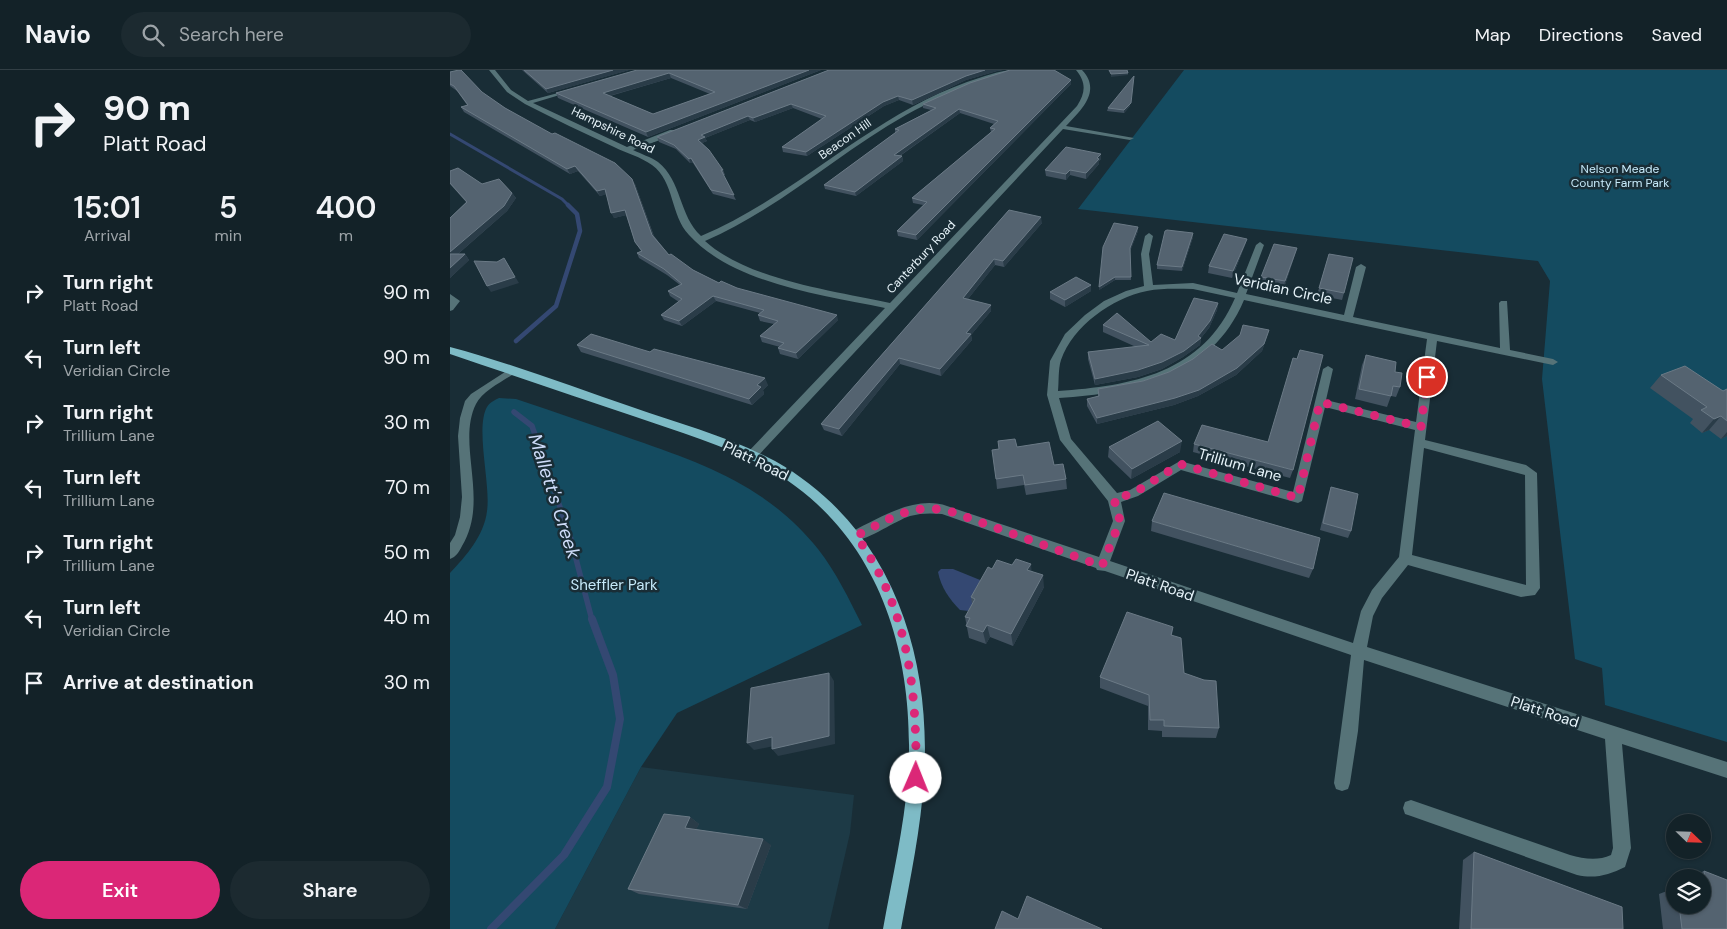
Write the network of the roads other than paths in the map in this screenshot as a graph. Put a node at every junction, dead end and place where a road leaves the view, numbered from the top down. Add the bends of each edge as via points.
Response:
1 (492, 70) edge
2 (1012, 70) edge
3 (1079, 70) edge
4 (578, 88) edge
5 (527, 103) junction
6 (1061, 127) junction
7 (683, 128) edge
8 (1130, 138) dead end
9 (629, 149) junction
10 (1149, 236) dead end
11 (699, 240) junction
12 (1260, 245) dead end
13 (1361, 267) dead end
14 (1149, 288) junction
15 (1239, 296) junction
16 (450, 297) edge
17 (1504, 303) dead end
18 (891, 306) junction
19 (450, 308) edge
20 (1348, 319) junction
21 (1432, 337) junction
22 (450, 350) edge
23 (1505, 352) junction
24 (1553, 362) dead end
25 (1328, 369) dead end
26 (511, 371) junction
27 (1052, 395) junction
28 (1320, 402) junction
29 (1421, 427) junction
30 (1419, 443) junction
31 (752, 456) junction
32 (1114, 499) junction
33 (856, 536) junction
34 (450, 554) edge
35 (1405, 559) junction
36 (1102, 566) junction
37 (1358, 651) junction
38 (1613, 734) junction
39 (1727, 770) edge
40 (1342, 783) dead end
41 (1411, 808) dead end
42 (892, 929) edge

1 - 5 street, Hampshire Road via 510,91
2 - 11 street, Beacon Hill via 914,107 757,214
3 - 6 street, Canterbury Road via 1087,81 1087,97
4 - 5 street
5 - 9 street, Hampshire Road
6 - 8 street
6 - 18 street, Canterbury Road
7 - 9 street
9 - 11 street, Hampshire Road via 654,163 668,179 682,218
10 - 14 street via 1145,254
11 - 18 street, Hampshire Road via 722,258 757,273
12 - 15 street
13 - 20 street
14 - 15 street, Veridian Circle via 1187,286
14 - 27 street, Veridian Circle via 1107,303 1069,336 1055,361
15 - 20 street, Veridian Circle
15 - 27 street via 1228,323 1215,341 1173,370 1108,388
16 - 19 street via 455,301
17 - 23 street
18 - 31 street, Canterbury Road
20 - 21 street, Veridian Circle
21 - 23 street, Veridian Circle
21 - 29 street
22 - 26 main road, Platt Road
23 - 24 street, Veridian Circle
25 - 28 street, Trillium Lane
26 - 31 main road, Platt Road
26 - 34 street via 477,396 463,414 458,434 466,516 462,532
27 - 32 street, Veridian Circle via 1066,440
28 - 29 street
28 - 32 street, Trillium Lane via 1298,498 1180,464 1134,493
29 - 30 street
30 - 35 street
30 - 35 street via 1526,469 1531,473 1533,588 1530,592 1521,591
31 - 33 main road, Platt Road via 787,474 811,492
32 - 36 street, Veridian Circle via 1120,521
33 - 36 street, Platt Road via 910,510 930,507
33 - 42 main road via 882,580 897,616 911,672 916,714 916,778
35 - 37 street via 1377,594 1366,615
36 - 37 street, Platt Road
37 - 38 street, Platt Road
37 - 40 street
38 - 39 street, Platt Road
38 - 41 street via 1622,848 1619,861 1606,868 1587,869 1570,864

